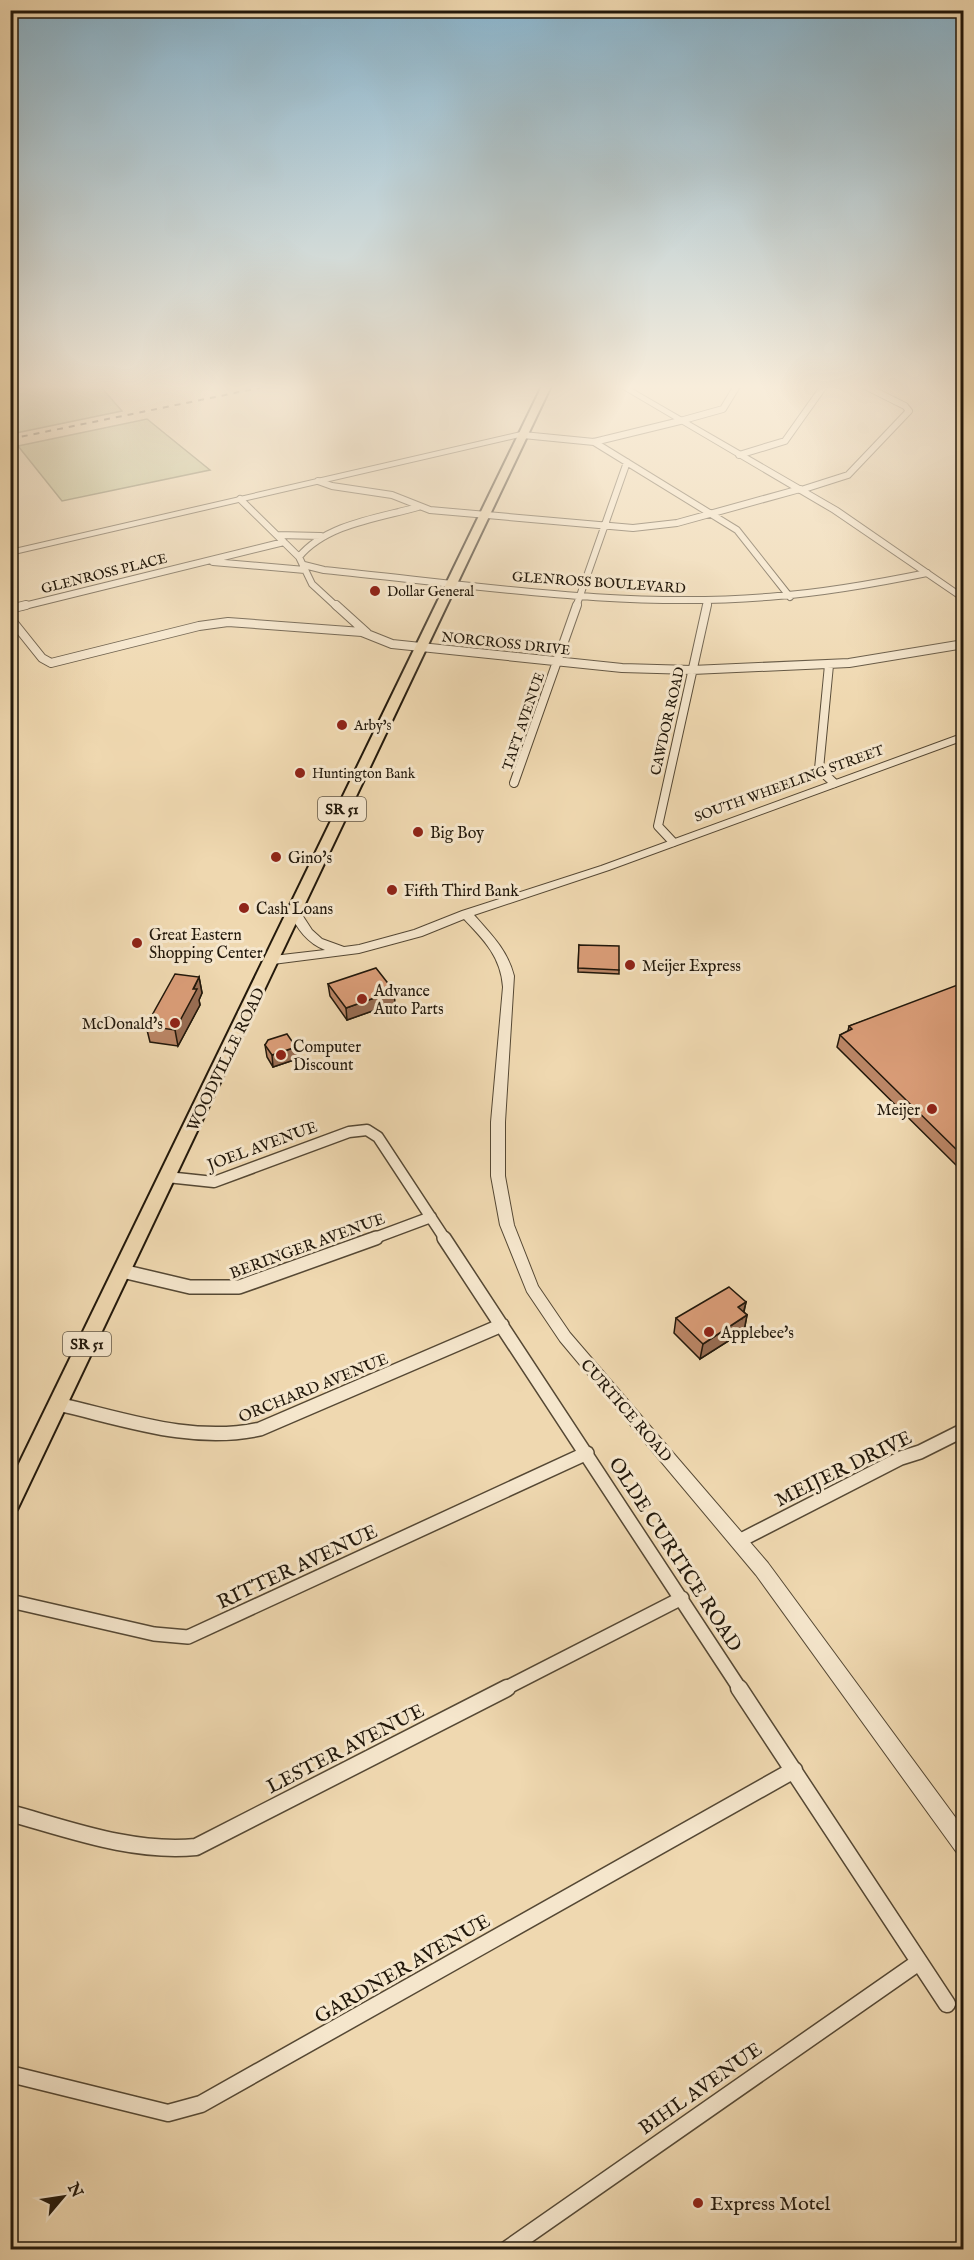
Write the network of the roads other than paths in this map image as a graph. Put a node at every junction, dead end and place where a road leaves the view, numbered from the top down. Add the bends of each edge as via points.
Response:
1 (273, 491) edge
2 (368, 491) edge
3 (497, 491) edge
4 (616, 491) edge
5 (675, 491) edge
6 (795, 491) edge
7 (802, 491) edge
8 (240, 499) junction
9 (418, 507) junction
10 (711, 514) junction
11 (485, 516) junction
12 (604, 526) junction
13 (277, 535) junction
14 (327, 536) junction
15 (284, 542) junction
16 (10, 553) edge
17 (299, 557) junction
18 (204, 561) junction
19 (304, 568) junction
20 (927, 573) junction
21 (453, 582) junction
22 (580, 595) junction
23 (790, 597) junction
24 (963, 599) edge
25 (708, 601) junction
26 (10, 609) edge
27 (10, 618) edge
28 (367, 633) junction
29 (963, 644) edge
30 (422, 647) junction
31 (557, 662) junction
32 (829, 665) junction
33 (692, 670) junction
34 (963, 736) edge
35 (514, 783) dead end
36 (834, 783) junction
37 (673, 842) junction
38 (295, 913) junction
39 (466, 914) junction
40 (351, 951) junction
41 (273, 960) junction
42 (367, 1130) joint
43 (167, 1177) junction
44 (431, 1217) junction
45 (122, 1271) junction
46 (502, 1325) junction
47 (58, 1404) junction
48 (963, 1430) edge
49 (587, 1453) junction
50 (10, 1503) edge
51 (739, 1541) junction
52 (682, 1598) junction
53 (10, 1601) edge
54 (794, 1770) junction
55 (10, 1813) edge
56 (963, 1846) edge
57 (919, 1962) junction
58 (947, 2004) dead end
59 (10, 2074) edge
60 (506, 2250) edge

1 - 8 street
2 - 9 street via 392,495
3 - 11 main road, WOODVILLE ROAD / SR 51
4 - 12 street, TAFT AVENUE
5 - 10 street
6 - 10 street
7 - 20 street
8 - 13 street
8 - 16 street
9 - 11 street
9 - 14 street
10 - 12 street via 654,527
10 - 23 street via 739,532
11 - 12 street
11 - 21 main road, WOODVILLE ROAD / SR 51
12 - 22 street, TAFT AVENUE
13 - 14 street
13 - 15 street
14 - 17 street via 310,543
15 - 17 street
15 - 18 street, GLENROSS PLACE
17 - 19 street
18 - 19 street, GLENROSS PLACE
18 - 26 street, GLENROSS PLACE
19 - 21 street, GLENROSS BOULEVARD
19 - 28 street via 312,584
20 - 23 street, GLENROSS BOULEVARD
20 - 24 street
21 - 22 street, GLENROSS BOULEVARD
21 - 30 main road, WOODVILLE ROAD / SR 51
22 - 25 street, GLENROSS BOULEVARD
22 - 31 street, TAFT AVENUE
23 - 25 street, GLENROSS BOULEVARD
25 - 33 street, CAWDOR ROAD
27 - 28 street, NORCROSS DRIVE via 42,658 51,663 213,623
28 - 30 street, NORCROSS DRIVE via 386,643
29 - 32 street, NORCROSS DRIVE
30 - 31 street, NORCROSS DRIVE
30 - 38 main road, WOODVILLE ROAD / SR 51
31 - 33 street, NORCROSS DRIVE
31 - 35 street, TAFT AVENUE
32 - 33 street, NORCROSS DRIVE
32 - 36 street via 819,769
33 - 37 street, CAWDOR ROAD via 658,826
34 - 36 street, SOUTH WHEELING STREET
36 - 37 street, SOUTH WHEELING STREET
37 - 39 street, SOUTH WHEELING STREET
38 - 40 street via 313,940
38 - 41 main road, WOODVILLE ROAD / SR 51
39 - 40 street, SOUTH WHEELING STREET via 418,933
39 - 51 street, CURTICE ROAD via 496,947 508,970 497,1166 504,1214 520,1261 540,1301 565,1337
40 - 41 street, SOUTH WHEELING STREET
41 - 43 main road, WOODVILLE ROAD / SR 51
42 - 43 street, JOEL AVENUE via 334,1137 214,1182
42 - 44 street, OLDE CURTICE ROAD via 378,1137
43 - 45 main road, WOODVILLE ROAD / SR 51
44 - 45 street, BERINGER AVENUE via 228,1291
44 - 46 street, OLDE CURTICE ROAD
45 - 47 main road, WOODVILLE ROAD / SR 51
46 - 47 street, ORCHARD AVENUE via 236,1436 205,1436
46 - 49 street, OLDE CURTICE ROAD
47 - 50 main road, WOODVILLE ROAD / SR 51
48 - 51 street, MEIJER DRIVE
49 - 52 street, OLDE CURTICE ROAD
49 - 53 street, RITTER AVENUE via 188,1636 154,1634
51 - 56 street, CURTICE ROAD
52 - 54 street, OLDE CURTICE ROAD
52 - 55 street, LESTER AVENUE via 196,1847 173,1849 133,1844
54 - 57 street, OLDE CURTICE ROAD
54 - 59 street, GARDNER AVENUE via 201,2104 168,2113
57 - 58 street, OLDE CURTICE ROAD
57 - 60 street, BIHL AVENUE

